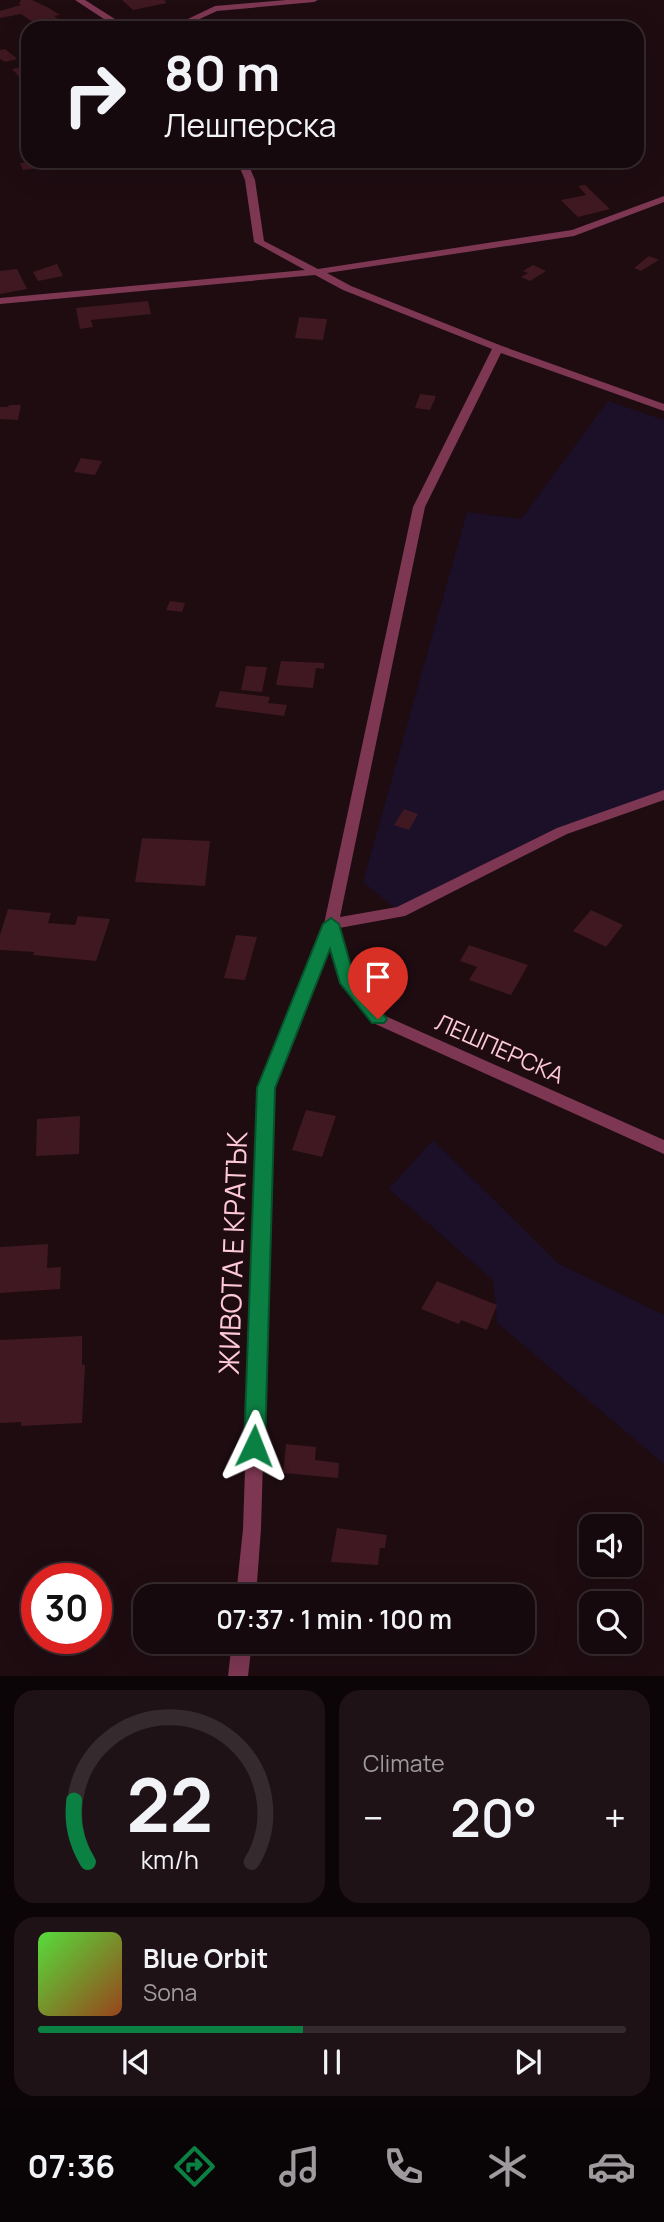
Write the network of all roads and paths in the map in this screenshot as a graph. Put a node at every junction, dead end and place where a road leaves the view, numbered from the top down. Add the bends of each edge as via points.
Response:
1 (79, 0) edge
2 (314, 0) edge
3 (113, 21) edge
4 (188, 21) edge
5 (245, 168) edge
6 (664, 199) edge
7 (315, 272) junction
8 (0, 301) edge
9 (498, 348) junction
10 (664, 408) edge
11 (664, 795) edge
12 (331, 924) junction
13 (664, 1147) edge
14 (247, 1584) edge
15 (241, 1654) edge
16 (238, 1676) edge

1 - 3 street
2 - 4 street via 215,9
5 - 7 street via 259,242
6 - 7 street via 575,233
7 - 8 street
7 - 9 street
9 - 10 street
9 - 12 street, ЖИВОТА Е КРАТЪК via 419,507
11 - 12 street via 562,831 400,912
12 - 13 street, ЛЕШПЕРСКА via 346,979 378,1019
12 - 14 street, ЖИВОТА Е КРАТЪК via 266,1088
15 - 16 street

